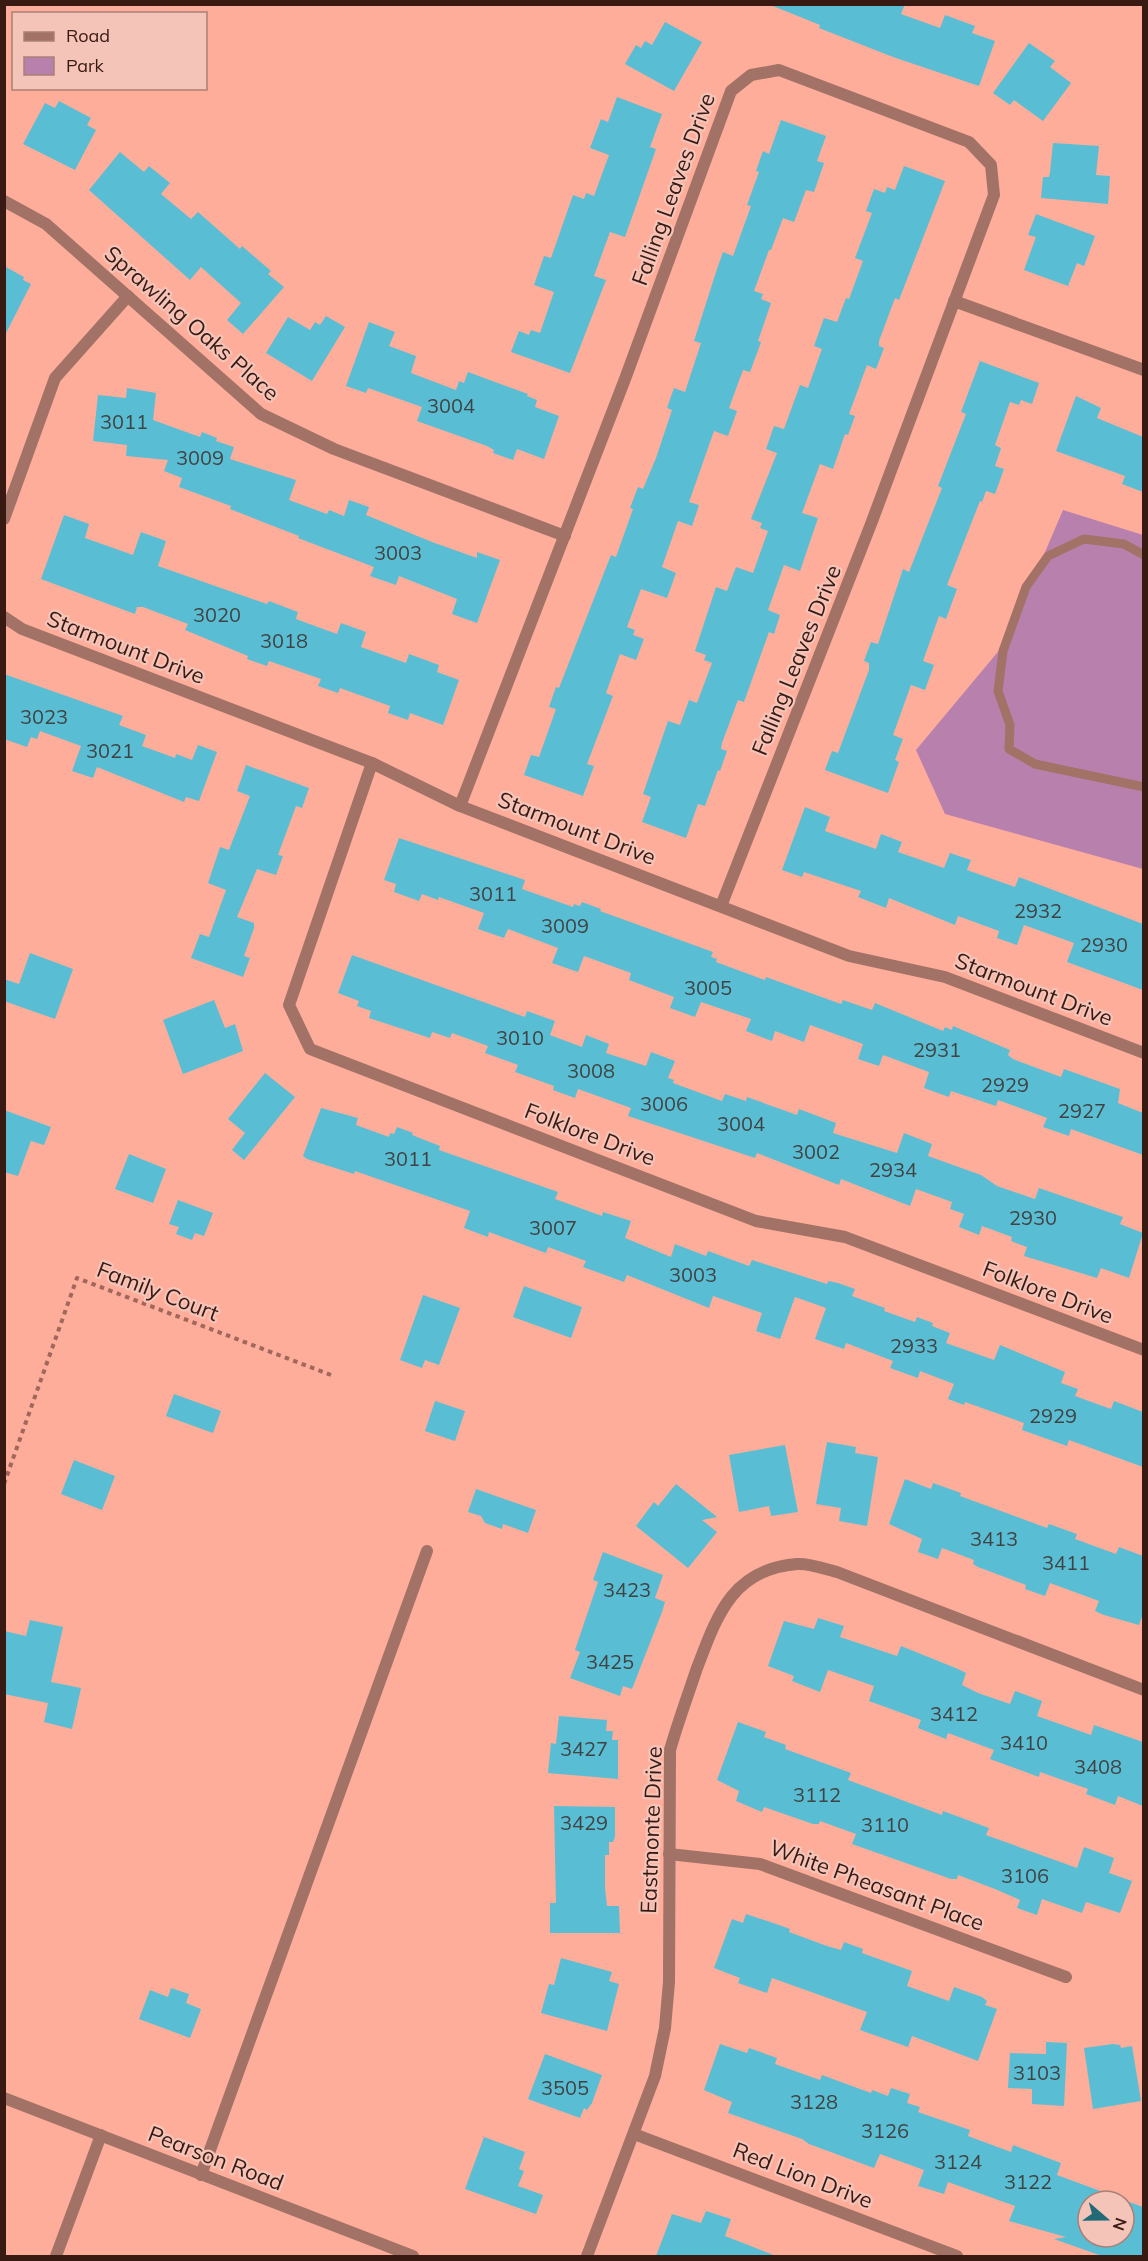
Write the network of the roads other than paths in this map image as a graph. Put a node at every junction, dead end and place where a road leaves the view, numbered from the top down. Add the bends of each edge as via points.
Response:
1 (4, 201) edge
2 (128, 296) junction
3 (954, 302) junction
4 (1143, 370) edge
5 (4, 519) edge
6 (565, 536) junction
7 (1143, 555) edge
8 (4, 617) edge
9 (372, 763) junction
10 (1143, 788) edge
11 (460, 806) junction
12 (721, 906) junction
13 (1143, 1053) edge
14 (1143, 1350) edge
15 (427, 1551) dead end
16 (1143, 1690) edge
17 (669, 1854) junction
18 (1066, 1977) dead end
19 (4, 2098) edge
20 (634, 2134) junction
21 (101, 2135) junction
22 (201, 2175) junction
23 (56, 2256) edge
24 (413, 2256) edge
25 (587, 2256) edge
26 (957, 2256) edge

1 - 2 street, Sprawling Oaks Place via 46,224
2 - 5 street via 55,378
2 - 6 street, Sprawling Oaks Place via 261,414 334,449
3 - 4 street
3 - 6 street, Falling Leaves Drive via 994,195 991,165 969,142 790,74 779,70 751,75 731,91
3 - 12 street, Falling Leaves Drive
6 - 11 street, Falling Leaves Drive
7 - 10 lane via 1124,544 1084,539 1048,556 1026,587 1003,651 998,691 1010,725 1009,749 1035,764
8 - 9 street, Starmount Drive via 22,629
9 - 11 street, Starmount Drive
9 - 14 street, Folklore Drive via 290,1005 310,1049 756,1221 845,1238
11 - 12 street, Starmount Drive
12 - 13 street, Starmount Drive via 849,956 945,977
15 - 22 street
16 - 17 street, Eastmonte Drive via 837,1572 799,1563 766,1570 741,1586 717,1616 679,1719 670,1750
17 - 18 street, White Pheasant Place via 760,1864
17 - 20 street, Eastmonte Drive via 665,2028 655,2076
19 - 21 street, Pearson Road
20 - 25 street, Eastmonte Drive
20 - 26 street, Red Lion Drive
21 - 22 street, Pearson Road
21 - 23 street
22 - 24 street, Pearson Road

